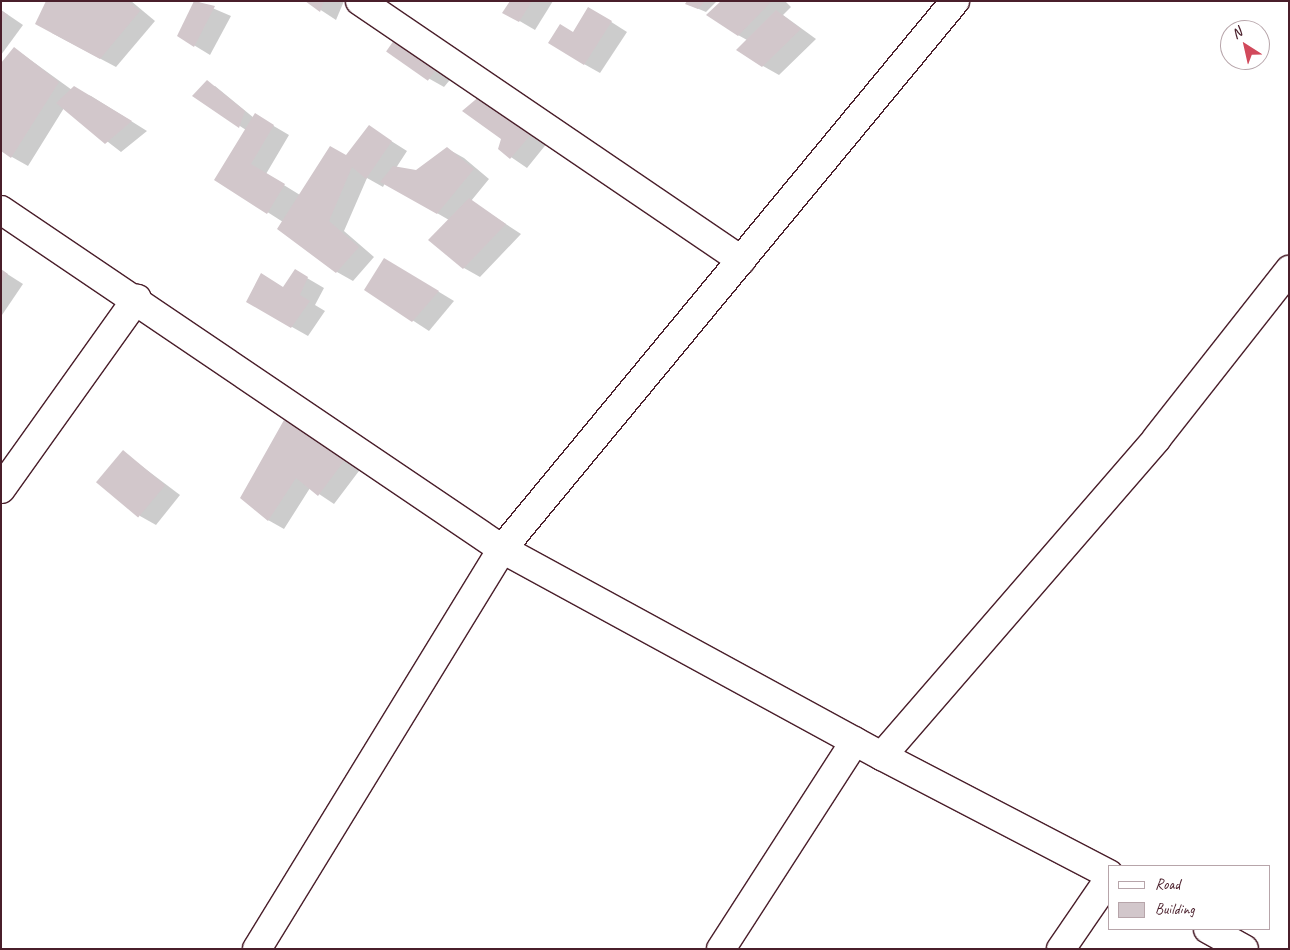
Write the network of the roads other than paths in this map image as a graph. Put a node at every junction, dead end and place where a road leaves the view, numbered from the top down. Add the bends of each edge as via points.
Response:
1 (360, 1) edge
2 (955, 1) edge
3 (1, 210) edge
4 (741, 260) junction
5 (1289, 270) edge
6 (136, 298) junction
7 (1, 490) edge
8 (502, 549) junction
9 (855, 742) junction
10 (882, 756) junction
11 (1108, 873) edge
12 (1108, 879) edge
13 (1210, 930) edge
14 (257, 949) edge
15 (721, 949) edge
16 (1061, 949) edge
17 (1244, 949) edge

1 - 4 street
2 - 4 street
3 - 6 street
4 - 8 street
5 - 10 street via 1157,438
6 - 7 street
6 - 8 street
8 - 9 street
8 - 14 street
9 - 10 street
9 - 15 street
10 - 11 street
12 - 16 street
13 - 17 street

